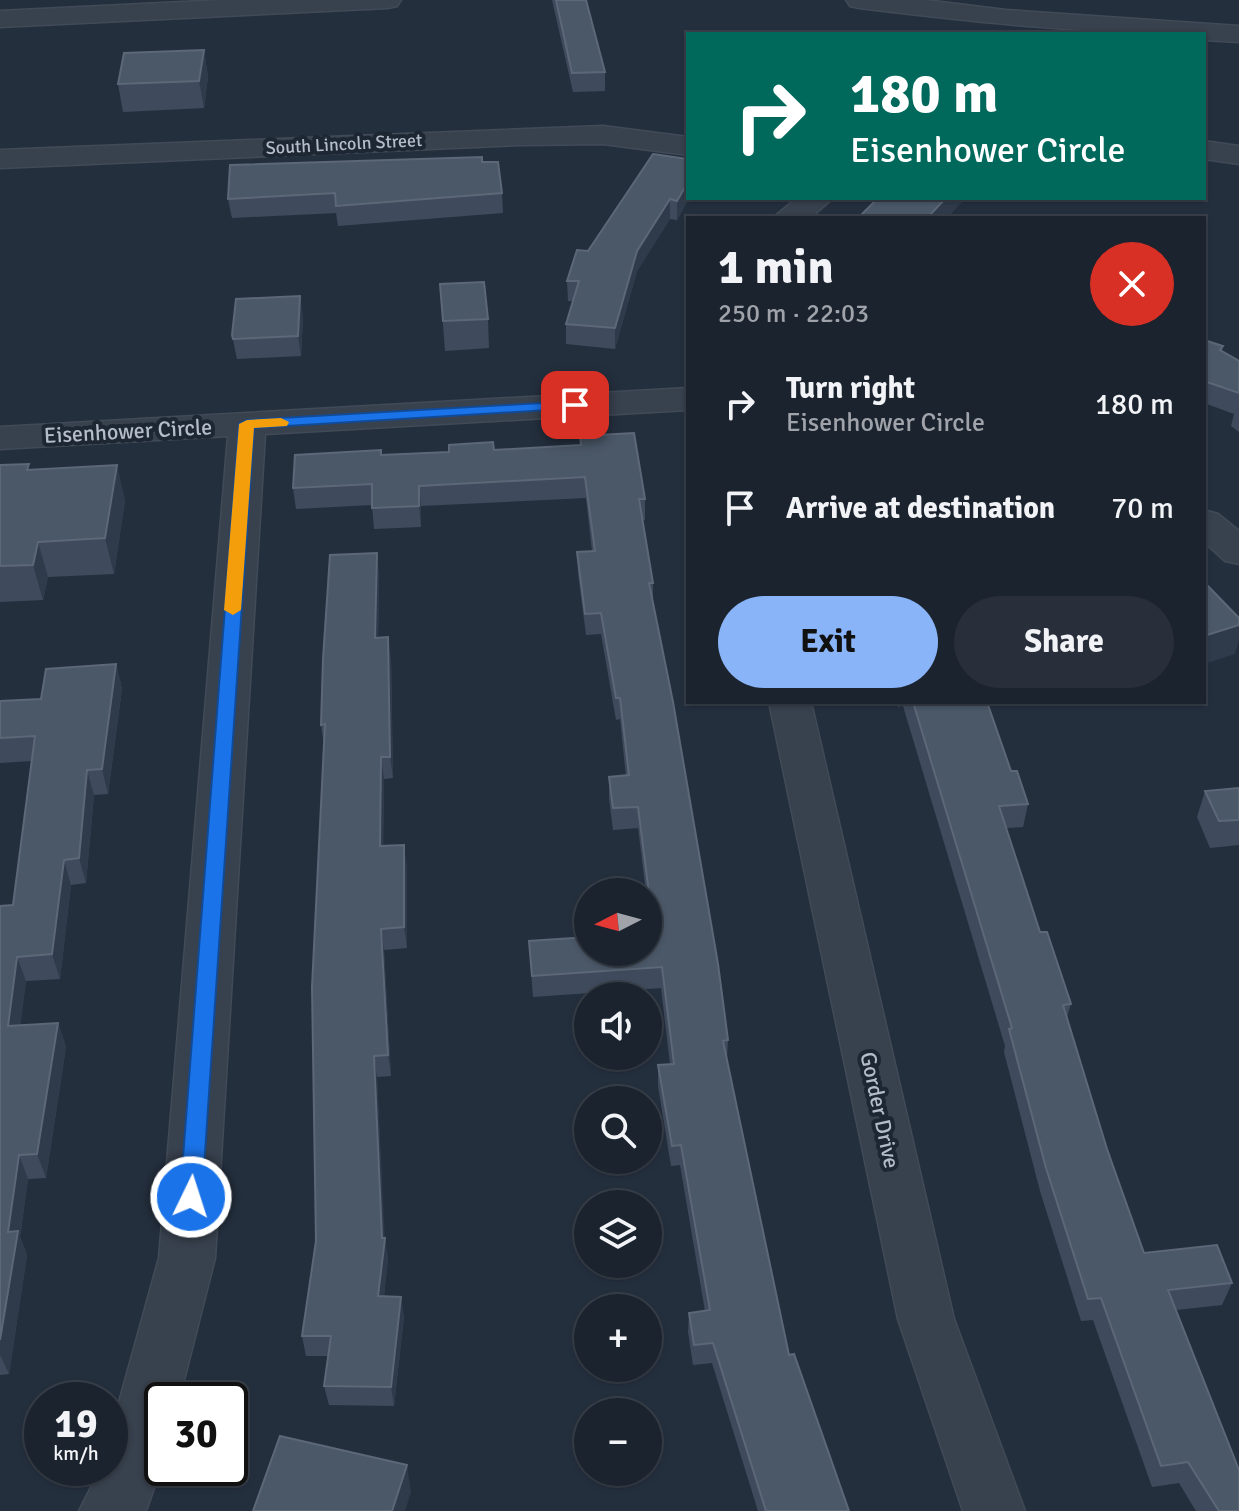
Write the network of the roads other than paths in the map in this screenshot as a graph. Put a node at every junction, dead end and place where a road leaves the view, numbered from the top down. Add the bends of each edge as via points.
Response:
1 (388, 0) edge
2 (859, 0) edge
3 (0, 19) edge
4 (1239, 34) edge
5 (686, 146) edge
6 (1206, 150) edge
7 (1239, 155) edge
8 (0, 159) edge
9 (814, 200) edge
10 (792, 216) edge
11 (686, 399) edge
12 (247, 424) junction
13 (0, 438) edge
14 (1206, 524) edge
15 (1239, 552) edge
16 (790, 704) edge
17 (110, 1511) edge
18 (994, 1511) edge

1 - 3 street
2 - 4 street via 1006,18
5 - 8 street, South Lincoln Street via 603,135 522,136
6 - 7 street
9 - 10 street
11 - 12 street, Eisenhower Circle
12 - 13 street, Eisenhower Circle
12 - 17 street via 187,1258 126,1487
14 - 15 street
16 - 18 street, Gorder Drive via 926,1319

